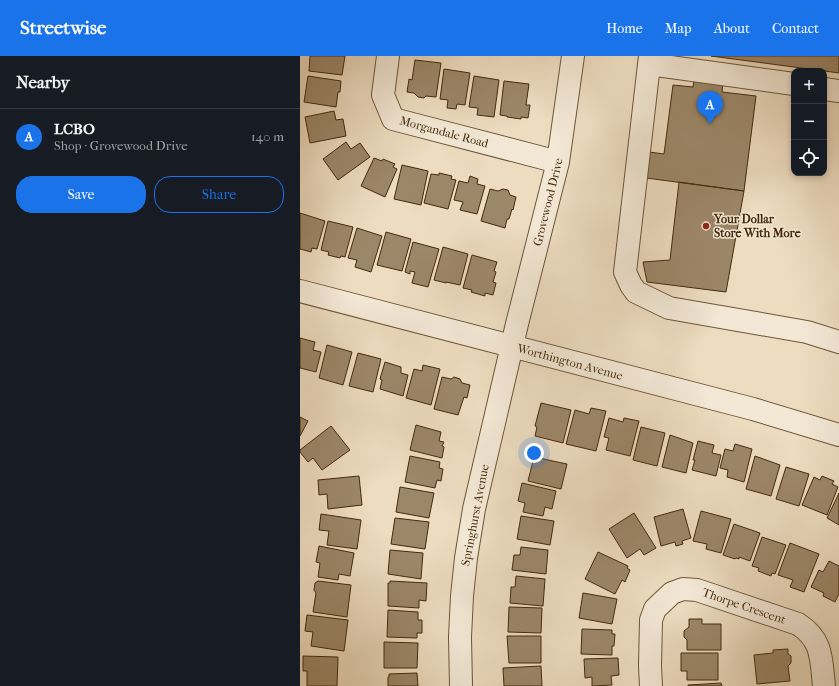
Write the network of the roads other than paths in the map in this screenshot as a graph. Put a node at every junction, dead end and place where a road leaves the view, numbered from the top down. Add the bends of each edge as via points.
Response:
1 (388, 56) edge
2 (572, 56) edge
3 (649, 60) edge
4 (791, 84) edge
5 (827, 89) edge
6 (839, 91) edge
7 (558, 162) junction
8 (300, 292) edge
9 (839, 342) edge
10 (512, 347) junction
11 (839, 435) edge
12 (461, 686) edge
13 (651, 686) edge
14 (824, 686) edge

1 - 7 street, Morgandale Road via 383,95 393,119
2 - 7 street, Grovewood Drive
3 - 4 street
3 - 9 street via 625,272 631,285 636,292 669,308 807,332
5 - 6 street
7 - 10 street, Grovewood Drive
8 - 10 street, Worthington Avenue
10 - 11 street, Worthington Avenue via 752,409
10 - 12 street, Springhurst Avenue via 474,509 466,558 460,637
13 - 14 street, Thorpe Crescent via 651,620 661,602 672,593 683,589 697,590 798,624 807,630 819,647

